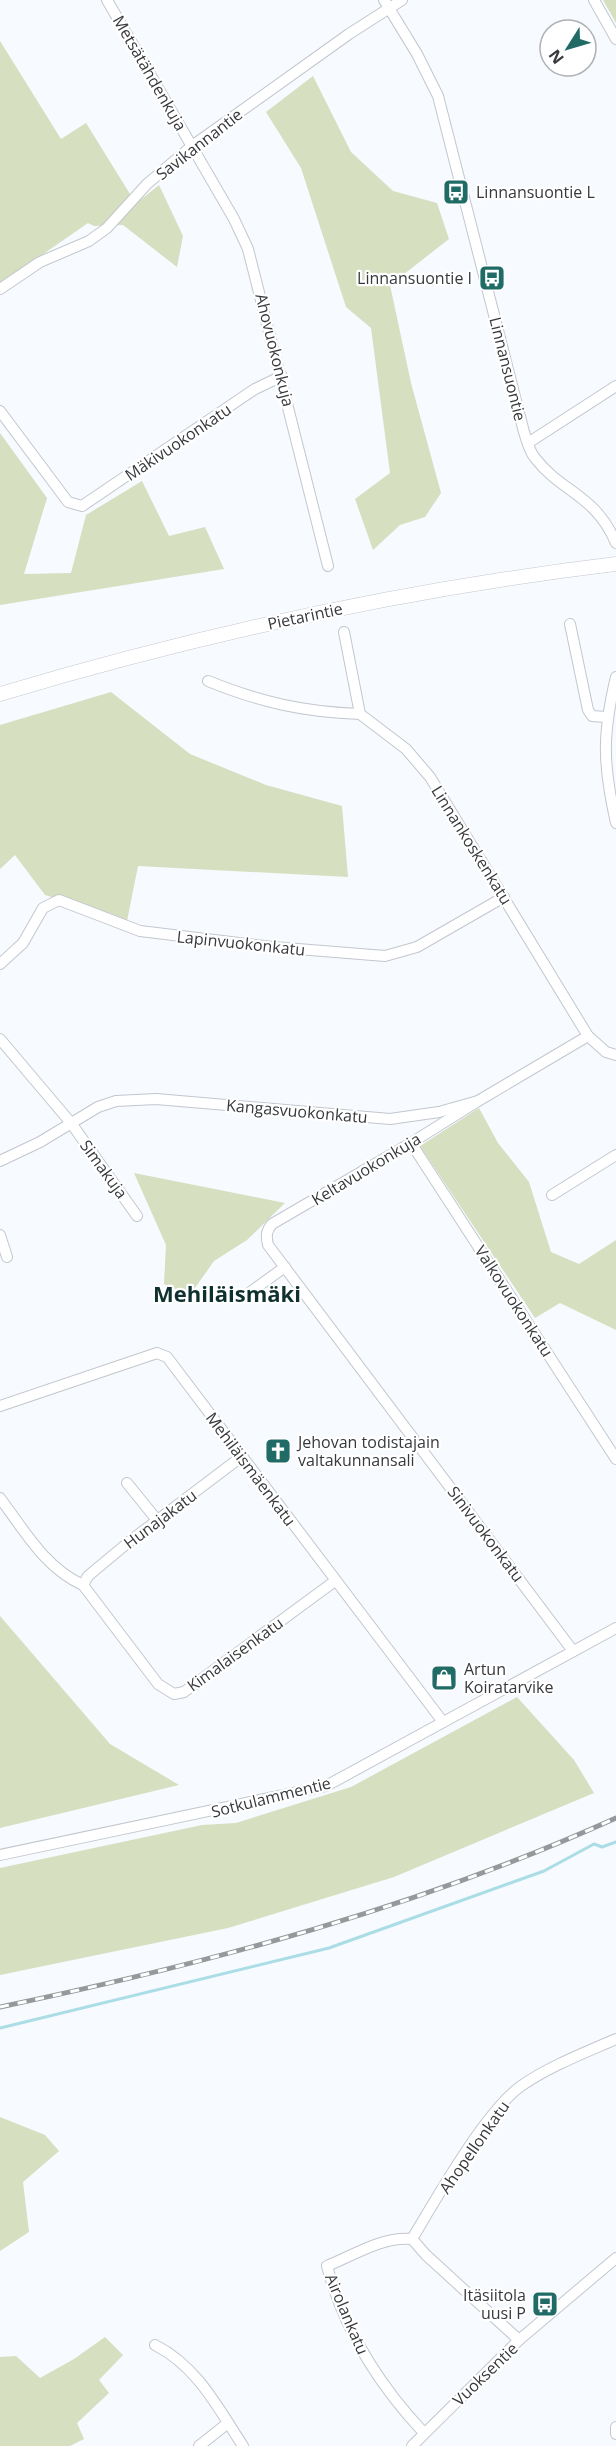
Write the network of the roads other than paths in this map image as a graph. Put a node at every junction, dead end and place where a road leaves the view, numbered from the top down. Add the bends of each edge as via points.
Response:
1 (107, 0) edge
2 (402, 0) edge
3 (594, 0) edge
4 (387, 4) edge
5 (616, 39) edge
6 (192, 146) junction
7 (0, 289) edge
8 (282, 376) junction
9 (616, 386) edge
10 (0, 411) edge
11 (528, 443) junction
12 (616, 543) edge
13 (616, 564) edge
14 (328, 566) dead end
15 (570, 624) dead end
16 (344, 632) dead end
17 (616, 676) edge
18 (208, 681) dead end
19 (0, 694) edge
20 (360, 714) junction
21 (606, 717) junction
22 (616, 823) edge
23 (504, 897) junction
24 (0, 964) edge
25 (588, 1036) junction
26 (0, 1039) edge
27 (616, 1055) edge
28 (478, 1101) junction
29 (71, 1123) junction
30 (411, 1143) junction
31 (616, 1155) edge
32 (0, 1161) edge
33 (552, 1195) dead end
34 (137, 1216) dead end
35 (0, 1235) edge
36 (268, 1245) joint
37 (7, 1257) dead end
38 (285, 1267) junction
39 (249, 1293) dead end
40 (0, 1406) edge
41 (242, 1457) junction
42 (616, 1459) edge
43 (127, 1483) dead end
44 (0, 1498) edge
45 (157, 1520) junction
46 (335, 1581) junction
47 (83, 1585) junction
48 (616, 1628) edge
49 (573, 1651) junction
50 (443, 1722) junction
51 (0, 1855) edge
52 (616, 2039) edge
53 (412, 2239) junction
54 (616, 2258) edge
55 (519, 2340) junction
56 (155, 2345) dead end
57 (228, 2423) junction
58 (616, 2427) edge
59 (424, 2433) junction
60 (616, 2434) edge
61 (199, 2446) edge
62 (243, 2446) edge
63 (412, 2446) edge

1 - 6 street, Metsätähdenkuja
2 - 4 street, Savikannantie
3 - 5 street
4 - 6 street, Savikannantie
4 - 11 street, Linnansuontie via 438,96
6 - 7 street, Savikannantie via 147,184 107,228 76,248 40,262
6 - 8 street, Ahovuokonkuja via 248,249
8 - 10 street, Mäkivuokonkatu via 255,389 88,504 75,506 68,502
8 - 14 street, Ahovuokonkuja
9 - 11 street
11 - 12 street, Linnansuontie via 542,465 601,516
13 - 19 main road, Pietarintie via 515,576 377,600 176,646
15 - 21 street via 588,710 592,716
16 - 20 street
17 - 21 street
18 - 20 street via 287,708
20 - 23 street, Linnankoskenkatu via 419,762
21 - 22 street via 605,771
23 - 24 street, Lapinvuokonkatu via 417,947 385,956 140,931 58,900 43,908 23,943
23 - 25 street, Linnankoskenkatu
25 - 27 street, Linnankoskenkatu via 606,1052
25 - 28 street, Kangasvuokonkatu
26 - 29 street
28 - 29 street, Kangasvuokonkatu via 390,1119 156,1099 116,1101
28 - 30 street, Keltavuokonkuja
29 - 32 street, Kangasvuokonkatu
29 - 34 street, Simakuja
30 - 36 street, Keltavuokonkuja via 272,1224 267,1230
30 - 42 street, Valkovuokonkatu
31 - 33 street
35 - 37 street
36 - 38 street, Sinivuokonkatu
38 - 39 street
38 - 49 street, Sinivuokonkatu
40 - 41 street, Mehiläismäenkatu via 162,1354
41 - 45 street, Hunajakatu
41 - 46 street, Mehiläismäenkatu
43 - 45 street
44 - 47 street, Kimalaisenkatu via 51,1565
45 - 47 street, Hunajakatu
46 - 47 street, Kimalaisenkatu via 184,1692 174,1694 158,1684
46 - 50 street, Mehiläismäenkatu
48 - 49 street, Sotkulammentie
49 - 50 street, Sotkulammentie
50 - 51 street, Sotkulammentie via 343,1778 313,1790
52 - 53 street, Ahopellonkatu via 541,2074 506,2099
53 - 55 street
53 - 59 street, Airolankatu via 380,2243 327,2266 365,2358
54 - 55 street, Vuoksentie
55 - 59 street, Vuoksentie
56 - 57 street via 189,2368
57 - 61 street
57 - 62 street
58 - 60 street
59 - 63 street, Vuoksentie

